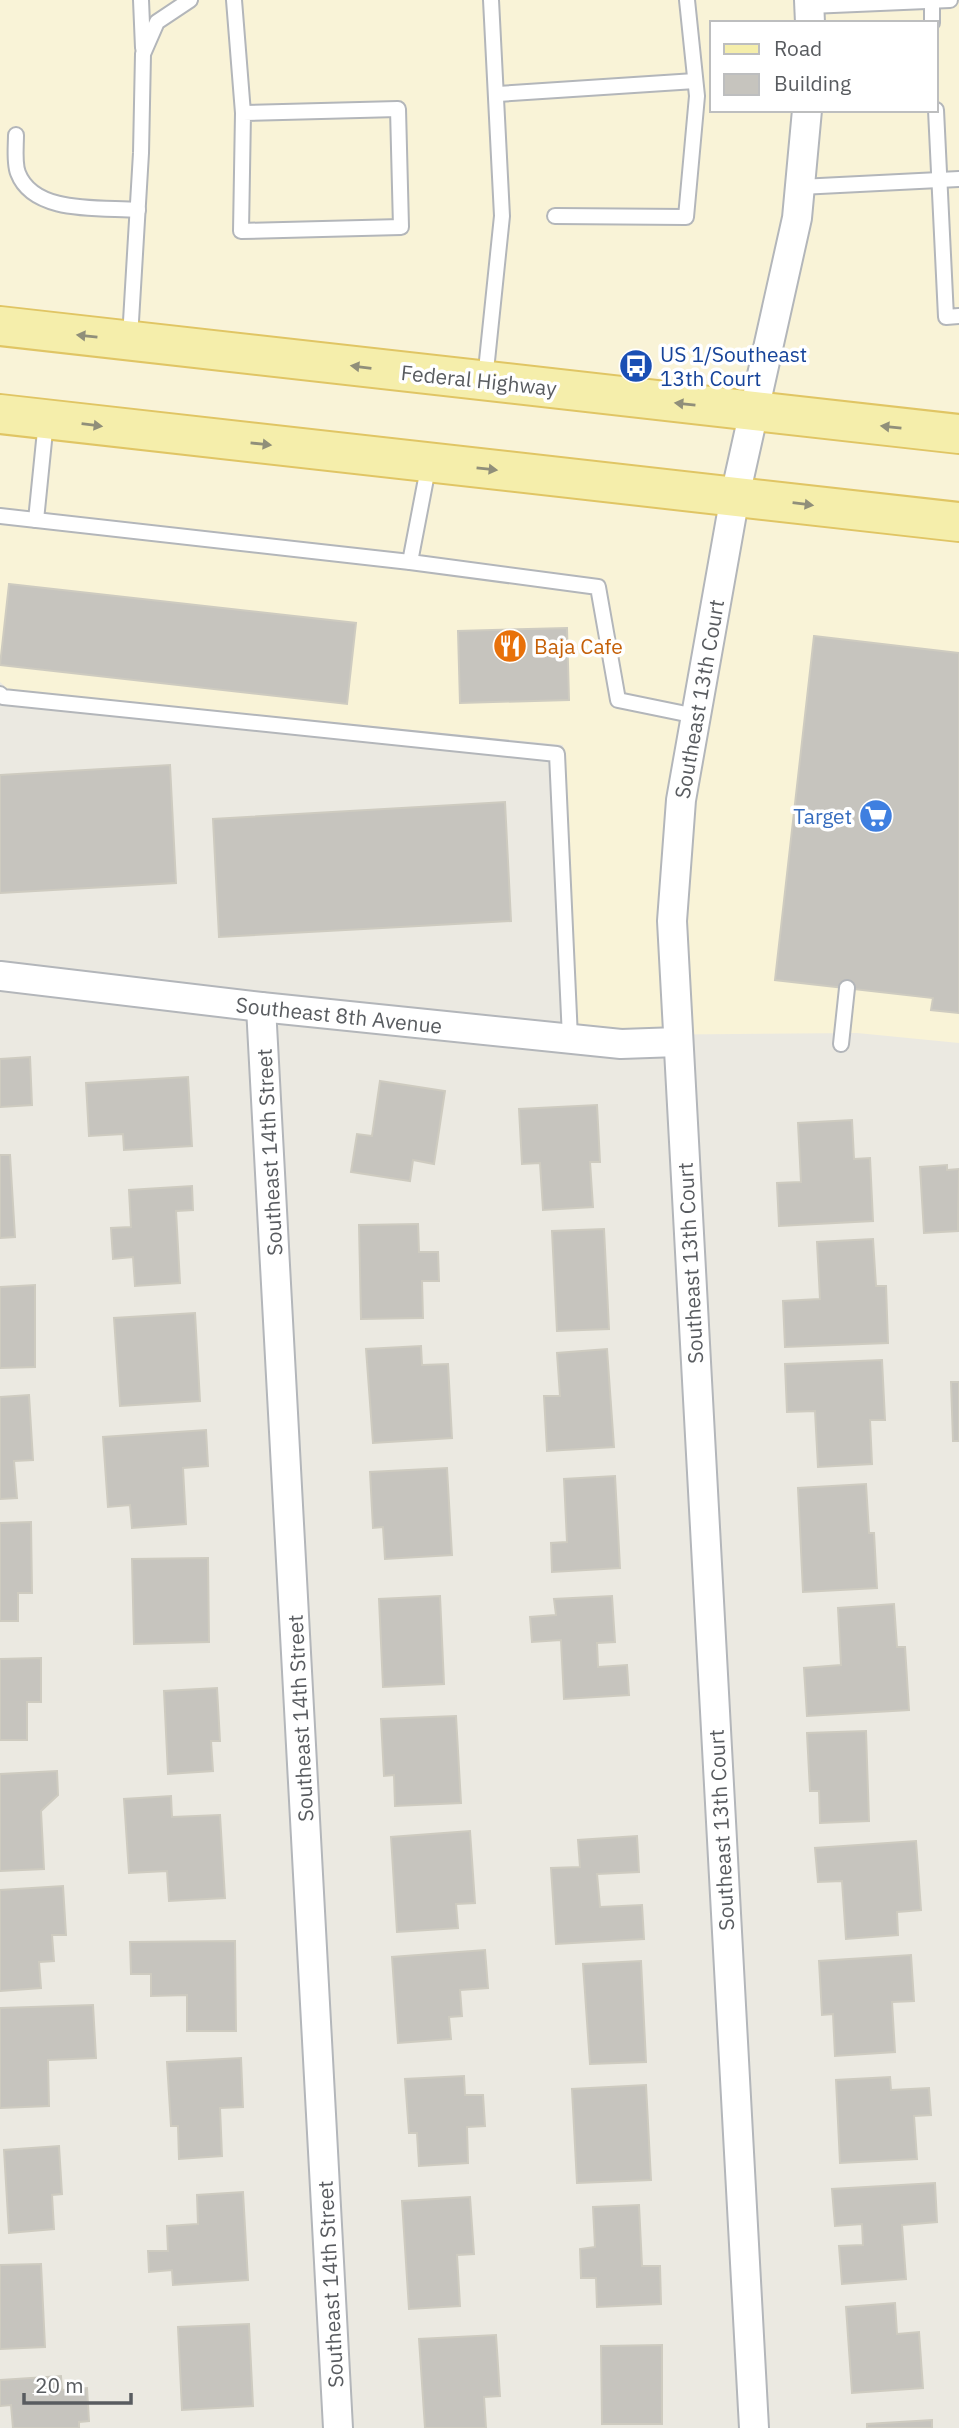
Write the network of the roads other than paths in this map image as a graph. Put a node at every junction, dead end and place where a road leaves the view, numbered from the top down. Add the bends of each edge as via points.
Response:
1 (141, 0) edge
2 (190, 0) edge
3 (234, 0) edge
4 (491, 0) edge
5 (687, 0) edge
6 (950, 0) edge
7 (932, 1) edge
8 (810, 10) edge
9 (932, 21) edge
10 (143, 54) junction
11 (695, 81) junction
12 (498, 94) junction
13 (807, 112) edge
14 (936, 112) edge
15 (243, 113) junction
16 (16, 135) dead end
17 (959, 179) edge
18 (939, 180) junction
19 (800, 187) junction
20 (138, 210) junction
21 (555, 216) dead end
22 (959, 316) edge
23 (0, 326) edge
24 (130, 341) junction
25 (485, 381) junction
26 (752, 411) junction
27 (0, 414) edge
28 (46, 419) junction
29 (959, 434) edge
30 (429, 463) junction
31 (735, 496) junction
32 (0, 516) edge
33 (36, 520) junction
34 (959, 522) edge
35 (410, 562) junction
36 (0, 694) edge
37 (696, 716) junction
38 (0, 976) edge
39 (847, 988) dead end
40 (261, 1007) junction
41 (570, 1038) junction
42 (678, 1042) junction
43 (841, 1044) dead end
44 (338, 2428) edge
45 (754, 2428) edge

1 - 10 lane
2 - 10 lane via 157,22
3 - 15 lane
4 - 12 lane
5 - 11 lane
6 - 7 lane
7 - 8 lane
7 - 9 lane
10 - 20 lane
11 - 12 lane
11 - 21 lane via 687,217
12 - 25 lane via 502,216
13 - 19 street, Southeast 13th Court
14 - 18 lane
15 - 15 lane via 242,231 401,227 398,109
16 - 20 lane via 18,173 30,192 52,203
17 - 18 lane
18 - 19 lane
18 - 22 lane via 946,317
19 - 26 street, Southeast 13th Court via 797,218
20 - 24 lane
24 -> 23 main road, Federal Highway
25 -> 24 main road, Federal Highway
26 -> 25 main road, Federal Highway
29 -> 26 main road, Federal Highway
26 - 31 street, Southeast 13th Court
27 - 28 main road
28 -> 30 main road
28 - 33 lane
30 -> 31 main road
30 - 35 lane
31 -> 34 main road
31 - 37 street, Southeast 13th Court
32 - 33 lane
33 - 35 lane
35 - 37 lane via 598,587 618,700
36 - 41 lane via 557,754
37 - 42 street, Southeast 13th Court via 681,800 672,921
38 - 40 street, Southeast 8th Avenue
39 - 43 lane
40 - 41 street, Southeast 8th Avenue
40 - 44 street, Southeast 14th Street
41 - 42 street, Southeast 8th Avenue via 621,1044
42 - 45 street, Southeast 13th Court

